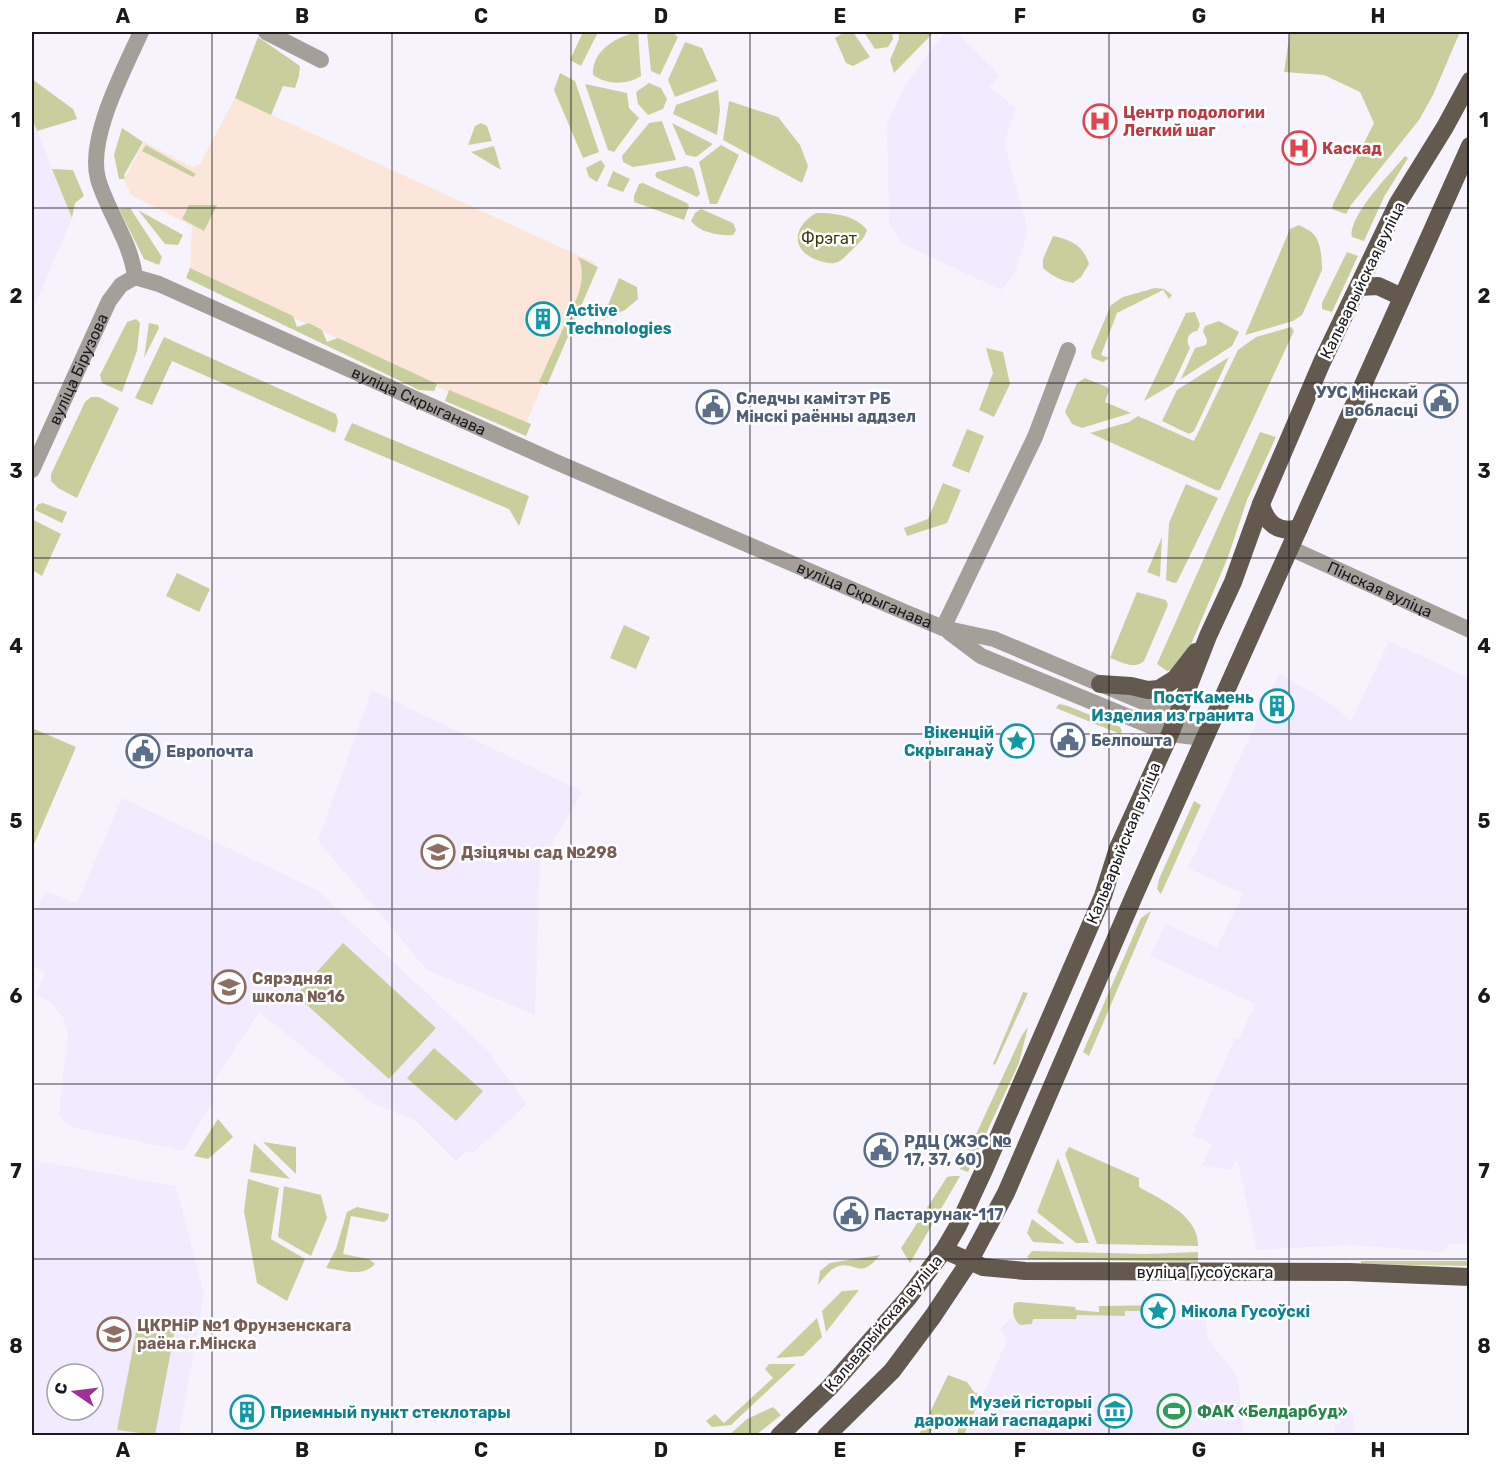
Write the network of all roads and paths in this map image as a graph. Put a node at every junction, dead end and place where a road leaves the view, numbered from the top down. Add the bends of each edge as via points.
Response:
1 (141, 32) edge
2 (266, 32) edge
3 (321, 60) dead end
4 (1470, 81) edge
5 (1470, 146) edge
6 (135, 278) junction
7 (1359, 287) junction
8 (1402, 297) junction
9 (1068, 350) dead end
10 (32, 470) edge
11 (1261, 504) junction
12 (1299, 528) junction
13 (1290, 548) junction
14 (943, 628) junction
15 (1470, 630) edge
16 (1208, 636) junction
17 (1100, 684) junction
18 (1176, 716) junction
19 (1170, 734) junction
20 (1205, 738) junction
21 (944, 1251) junction
22 (969, 1262) junction
23 (1470, 1277) edge
24 (779, 1436) edge
25 (826, 1436) edge

1 - 6 street via 108,108 96,165 98,179 130,252
2 - 3 street
4 - 7 main road, Кальварыйская вуліца via 1398,203
5 - 8 main road, Кальварыйская вуліца
6 - 10 street, вуліца Бірузова via 121,285 109,301
6 - 14 street, вуліца Скрыганава via 159,284 734,540
7 - 8 main road via 1378,286
7 - 11 main road, Кальварыйская вуліца
8 - 12 main road, Кальварыйская вуліца
9 - 14 street via 1035,437
11 - 12 main road via 1272,525 1284,530
11 - 16 main road, Кальварыйская вуліца via 1233,582
12 - 13 main road, Кальварыйская вуліца
13 - 15 street, Пінская вуліца
13 - 20 main road, Кальварыйская вуліца
14 - 17 street, вуліца Скрыганава via 994,639
14 - 19 street, вуліца Скрыганава via 981,656
16 - 17 main road via 1175,679 1159,689
16 - 18 main road, Кальварыйская вуліца
17 - 18 street, вуліца Скрыганава
18 - 19 main road, Кальварыйская вуліца
18 - 20 street, вуліца Скрыганава
19 - 20 street, вуліца Скрыганава
19 - 21 main road, Кальварыйская вуліца via 1118,848 1102,896 982,1176
20 - 22 main road, Кальварыйская вуліца via 1006,1193
21 - 22 main road, вуліца Гусоўскага
21 - 24 main road, Кальварыйская вуліца via 831,1387
22 - 23 main road, вуліца Гусоўскага via 1034,1272 1349,1272
22 - 25 main road, Кальварыйская вуліца via 892,1371

